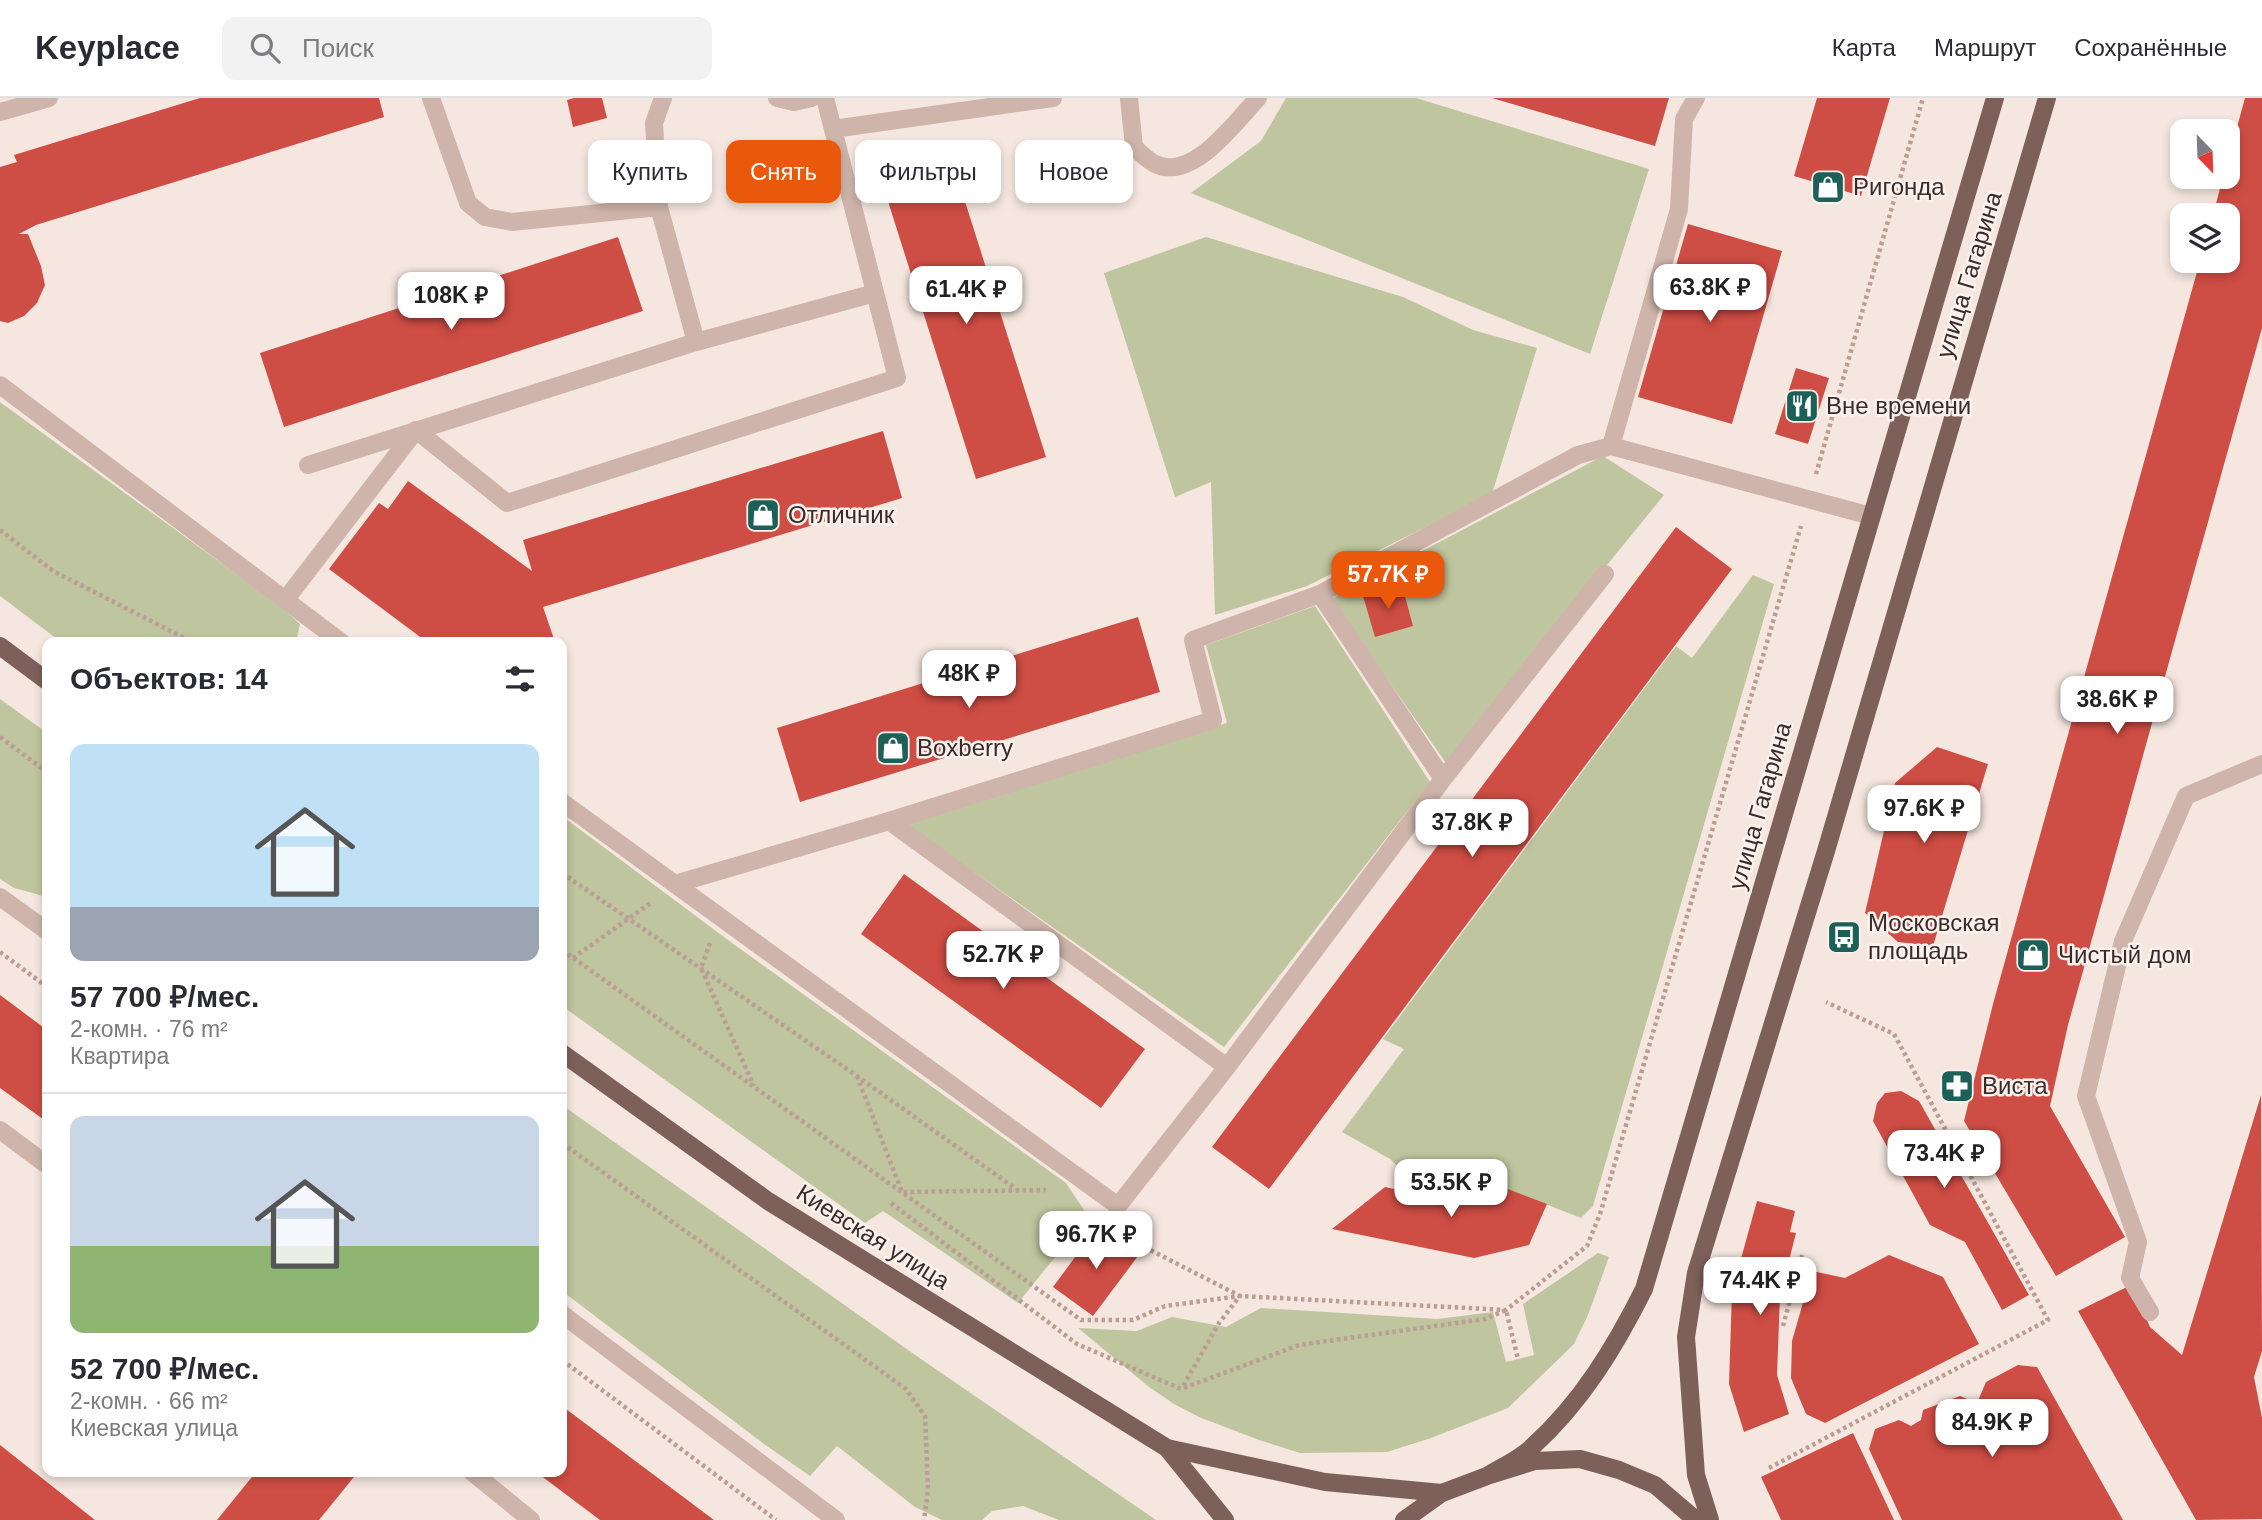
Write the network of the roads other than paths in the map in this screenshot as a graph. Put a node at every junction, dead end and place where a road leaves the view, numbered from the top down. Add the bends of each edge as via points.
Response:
1 (49, 98) edge
2 (431, 98) edge
3 (663, 98) edge
4 (777, 98) edge
5 (811, 98) edge
6 (825, 98) edge
7 (1054, 98) edge
8 (1129, 98) edge
9 (1258, 98) edge
10 (1696, 98) edge
11 (1995, 98) edge
12 (2047, 98) edge
13 (0, 113) edge
14 (833, 129) junction
15 (659, 207) junction
16 (875, 293) junction
17 (696, 342) junction
18 (0, 385) edge
19 (416, 430) junction
20 (1611, 446) junction
21 (308, 464) dead end
22 (1871, 516) junction
23 (1605, 574) dead end
24 (1320, 594) junction
25 (286, 599) junction
26 (334, 637) edge
27 (0, 646) edge
28 (42, 677) edge
29 (2262, 764) edge
30 (1443, 779) junction
31 (567, 806) edge
32 (890, 821) junction
33 (675, 884) junction
34 (0, 897) edge
35 (42, 927) edge
36 (567, 1057) edge
37 (1227, 1067) junction
38 (0, 1130) edge
39 (42, 1161) edge
40 (2150, 1312) dead end
41 (567, 1318) edge
42 (1167, 1448) junction
43 (1486, 1476) junction
44 (478, 1477) edge
45 (1442, 1493) junction
46 (531, 1520) edge
47 (836, 1520) edge
48 (1225, 1520) edge
49 (1404, 1520) edge
50 (1696, 1520) edge
51 (1710, 1520) edge

1 - 13 lane
2 - 15 lane via 468,202 485,217 512,222
3 - 15 lane via 654,123
4 - 5 lane via 794,102
6 - 14 lane
7 - 14 lane
8 - 9 lane via 1134,148 1157,165 1186,166 1213,146
10 - 20 lane via 1685,119 1679,209
11 - 22 main road, улица Гагарина
12 - 51 main road, улица Гагарина via 1826,851 1696,1273 1686,1336 1696,1475
14 - 16 lane
15 - 17 lane
16 - 17 lane
16 - 19 lane via 897,378 507,503
17 - 19 lane
18 - 25 lane
19 - 21 lane
19 - 25 lane
20 - 22 lane
20 - 24 lane via 1578,455
22 - 43 main road, улица Гагарина via 1644,1289 1594,1378 1531,1449
23 - 30 lane
24 - 30 lane
24 - 32 lane via 1193,640 1213,720
25 - 26 lane
27 - 28 main road
29 - 40 lane via 2186,796 2123,941 2086,1096 2138,1242 2130,1278
30 - 37 lane
31 - 33 lane
32 - 33 lane
32 - 37 lane
33 - 37 lane via 1118,1206
34 - 35 lane
36 - 42 main road, Киевская улица via 768,1201
38 - 39 lane
41 - 47 lane
42 - 45 main road, Киевская улица via 1325,1482
42 - 48 main road, Киевская улица
43 - 45 main road
43 - 50 main road via 1535,1461 1580,1459 1656,1485
44 - 46 lane
45 - 49 main road

